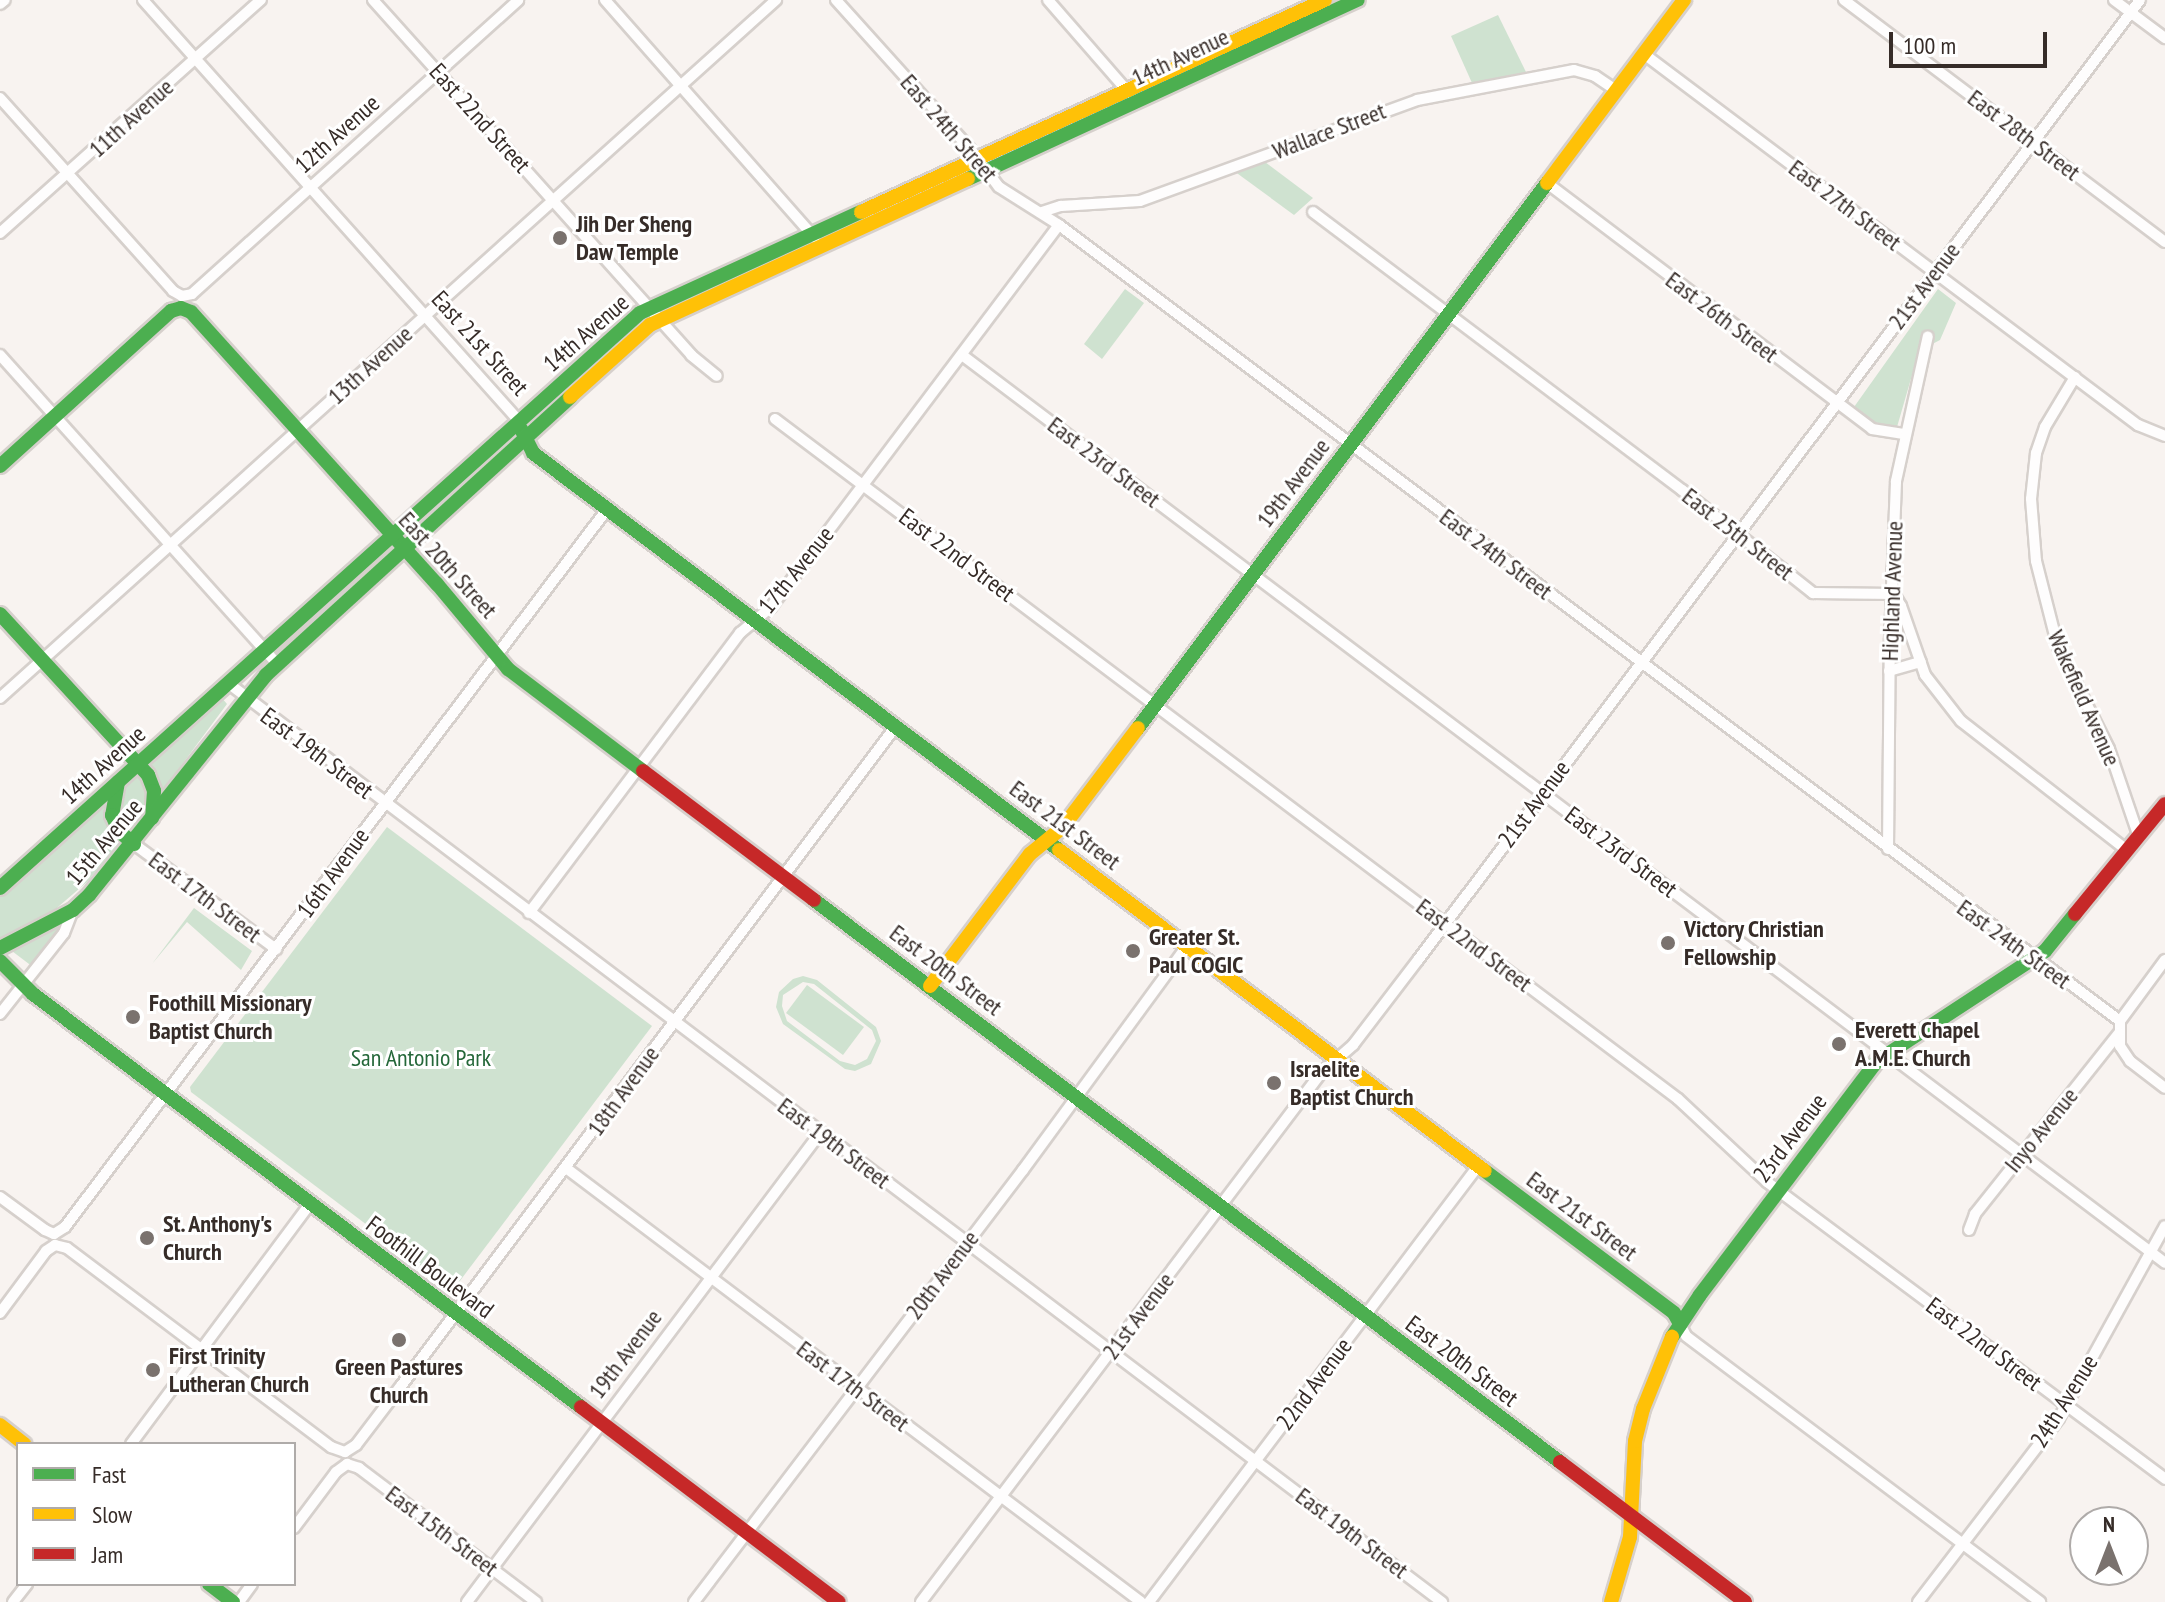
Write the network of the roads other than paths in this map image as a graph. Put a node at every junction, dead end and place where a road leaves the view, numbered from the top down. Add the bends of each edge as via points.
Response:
1 (5, 0) edge
2 (143, 0) edge
3 (261, 0) edge
4 (373, 0) edge
5 (518, 0) edge
6 (605, 0) edge
7 (776, 0) edge
8 (836, 0) edge
9 (1048, 0) edge
10 (1325, 0) edge
11 (1358, 0) edge
12 (1684, 0) edge
13 (1844, 0) edge
14 (2114, 0) edge
15 (2140, 0) edge
16 (0, 4) edge
17 (1309, 9) edge
18 (2131, 12) junction
19 (2165, 38) edge
20 (1644, 54) junction
21 (196, 59) junction
22 (439, 73) junction
23 (681, 84) junction
24 (1616, 90) junction
25 (1131, 96) junction
26 (0, 98) edge
27 (2031, 142) junction
28 (981, 164) junction
29 (68, 174) junction
30 (1547, 183) junction
31 (310, 187) junction
32 (554, 200) junction
33 (1042, 212) junction
34 (1313, 212) dead end
35 (1059, 225) junction
36 (0, 233) edge
37 (816, 239) junction
38 (2165, 242) edge
39 (1934, 272) junction
40 (182, 302) junction
41 (655, 313) junction
42 (1449, 314) junction
43 (425, 315) junction
44 (1928, 336) dead end
45 (0, 355) edge
46 (962, 355) junction
47 (717, 376) dead end
48 (2075, 377) junction
49 (1836, 403) junction
50 (54, 417) junction
51 (775, 419) dead end
52 (519, 421) junction
53 (297, 429) junction
54 (1904, 434) junction
55 (2165, 436) edge
56 (524, 438) junction
57 (1350, 444) junction
58 (0, 466) edge
59 (863, 485) junction
60 (608, 508) junction
61 (1737, 534) junction
62 (392, 535) junction
63 (169, 544) junction
64 (402, 547) junction
65 (1253, 574) junction
66 (1894, 594) junction
67 (0, 614) edge
68 (756, 620) junction
69 (264, 651) junction
70 (498, 654) junction
71 (42, 661) junction
72 (1921, 662) junction
73 (1641, 663) junction
74 (277, 664) junction
75 (1889, 671) junction
76 (228, 683) junction
77 (0, 698) edge
78 (244, 698) junction
79 (1156, 704) junction
80 (896, 726) junction
81 (137, 765) junction
82 (641, 768) junction
83 (118, 781) junction
84 (1543, 793) junction
85 (384, 804) junction
86 (2165, 804) edge
87 (151, 822) junction
88 (2139, 837) junction
89 (1047, 840) junction
90 (134, 844) junction
91 (1888, 849) junction
92 (2128, 851) junction
93 (784, 877) junction
94 (3, 879) edge
95 (73, 910) junction
96 (529, 913) junction
97 (1445, 923) junction
98 (1187, 946) junction
99 (0, 948) edge
100 (276, 949) junction
101 (2034, 959) junction
102 (2165, 960) edge
103 (0, 961) edge
104 (24, 984) junction
105 (930, 986) junction
106 (0, 1014) edge
107 (673, 1022) junction
108 (2119, 1027) junction
109 (1888, 1053) junction
110 (1337, 1059) junction
111 (2165, 1088) edge
112 (165, 1094) junction
113 (1076, 1097) junction
114 (820, 1133) junction
115 (2022, 1154) junction
116 (1478, 1166) junction
117 (566, 1168) junction
118 (1779, 1190) junction
119 (0, 1197) edge
120 (310, 1204) junction
121 (1220, 1207) junction
122 (2165, 1226) edge
123 (1969, 1230) dead end
124 (54, 1239) junction
125 (966, 1242) junction
126 (2150, 1251) junction
127 (2165, 1263) edge
128 (711, 1277) junction
129 (0, 1313) edge
130 (456, 1313) junction
131 (1365, 1317) junction
132 (1680, 1324) junction
133 (201, 1349) junction
134 (1111, 1352) junction
135 (856, 1388) junction
136 (2065, 1405) junction
137 (600, 1423) junction
138 (0, 1425) edge
139 (21, 1442) edge
140 (132, 1442) edge
141 (346, 1458) junction
142 (1255, 1461) junction
143 (2165, 1479) edge
144 (1001, 1496) junction
145 (1631, 1515) junction
146 (296, 1525) edge
147 (746, 1532) junction
148 (1961, 1544) junction
149 (492, 1569) junction
150 (25, 1586) edge
151 (212, 1586) edge
152 (250, 1586) edge
153 (13, 1602) edge
154 (236, 1602) edge
155 (467, 1602) edge
156 (536, 1602) edge
157 (694, 1602) edge
158 (839, 1602) edge
159 (921, 1602) edge
160 (1141, 1602) edge
161 (1149, 1602) edge
162 (1442, 1602) edge
163 (1611, 1602) edge
164 (1745, 1602) edge
165 (1918, 1602) edge
166 (2040, 1602) edge

1 - 16 street
2 - 21 street, East 21st Street
3 - 21 street, 11th Avenue
4 - 22 street, East 22nd Street
5 - 22 street, 12th Avenue
6 - 23 street
7 - 23 street, 13th Avenue
8 - 28 street, East 24th Street
9 - 25 street
10 - 17 street, 14th Avenue
11 - 17 street, 14th Avenue
12 - 20 street, 19th Avenue
13 - 27 street, East 28th Street
14 - 18 street
15 - 18 street, 21st Avenue
17 - 25 street, 14th Avenue
18 - 19 street
18 - 27 street, 21st Avenue
20 - 24 street, 19th Avenue
20 - 39 street, East 27th Street
21 - 29 street, 11th Avenue
21 - 31 street, East 21st Street
22 - 31 street, 12th Avenue
22 - 32 street, East 22nd Street
23 - 32 street, 13th Avenue
23 - 37 street
24 - 30 street, 19th Avenue
24 - 33 street, Wallace Street via 1585,72 1554,72 1396,105 1140,201
25 - 28 street, 14th Avenue
26 - 29 street, East 20th Street
27 - 38 street, East 28th Street
27 - 39 street, 21st Avenue
28 - 33 street, East 24th Street via 999,187
28 - 37 street, 14th Avenue
29 - 36 street, 11th Avenue
29 - 40 street, East 20th Street
30 - 42 street, 19th Avenue
30 - 49 street, East 26th Street
31 - 40 street, 12th Avenue
31 - 43 street, East 21st Street
32 - 41 street, East 22nd Street
32 - 43 street, 13th Avenue
33 - 35 street, East 24th Street
34 - 42 street, East 25th Street
35 - 46 street, 17th Avenue
35 - 57 street, East 24th Street
37 - 41 street, 14th Avenue
39 - 48 street, East 27th Street
39 - 49 street, 21st Avenue
40 - 50 street, 12th Avenue
40 - 53 street, East 20th Street
41 - 47 street, East 22nd Street
41 - 52 street, 14th Avenue
41 - 56 street, 14th Avenue
42 - 57 street, 19th Avenue
42 - 61 street, East 25th Street
43 - 52 street, East 21st Street
43 - 53 street, 13th Avenue
44 - 54 street, Highland Avenue
45 - 50 street
46 - 59 street, 17th Avenue
46 - 65 street, East 23rd Street
48 - 55 street, East 27th Street via 2138,425
48 - 88 street, Wakefield Avenue via 2036,453 2031,499 2036,561 2058,647 2109,749
49 - 54 street, East 26th Street via 1872,429
49 - 61 street, 21st Avenue
50 - 58 street, 12th Avenue
50 - 63 street
51 - 59 street, East 22nd Street
52 - 56 street, East 21st Street
52 - 62 street, 14th Avenue
53 - 62 street, East 20th Street
53 - 63 street, 13th Avenue
54 - 66 street, Highland Avenue via 1893,527
56 - 60 street, East 21st Street via 533,453
56 - 64 street, 14th Avenue
57 - 65 street, 19th Avenue
57 - 73 street, East 24th Street
59 - 68 street, 17th Avenue
59 - 79 street, East 22nd Street
60 - 68 street, East 21st Street
60 - 70 street, 16th Avenue
61 - 66 street, East 25th Street via 1813,593
61 - 73 street, 21st Avenue
62 - 64 street, East 20th Street
62 - 69 street, 14th Avenue
63 - 69 street
63 - 71 street, 13th Avenue
64 - 70 street, East 20th Street
64 - 74 street, 14th Avenue
65 - 79 street, 19th Avenue
65 - 84 street, East 23rd Street
66 - 72 street
66 - 75 street, Highland Avenue
67 - 71 street
68 - 80 street, East 21st Street
68 - 82 street, 17th Avenue via 740,633
69 - 74 street
69 - 76 street, 14th Avenue
70 - 82 street, East 20th Street via 508,669
70 - 85 street, 16th Avenue
71 - 77 street, 13th Avenue
71 - 81 street
72 - 75 street
72 - 92 street via 1961,721
73 - 84 street, 21st Avenue
73 - 91 street, East 24th Street
74 - 78 street, 14th Avenue
75 - 91 street, Highland Avenue
76 - 78 street, East 19th Street
76 - 81 street, 14th Avenue
78 - 85 street, East 19th Street
78 - 87 street, 15th Avenue
79 - 89 street, 19th Avenue via 1063,827
79 - 97 street, East 22nd Street
80 - 89 street, East 21st Street
80 - 93 street, 18th Avenue
81 - 83 street, 14th Avenue
81 - 87 street via 152,782
82 - 93 street, East 20th Street
82 - 96 street, 17th Avenue
83 - 90 street via 112,815 119,831
83 - 94 street, 14th Avenue
84 - 97 street, 21st Avenue
84 - 109 street, East 23rd Street
85 - 96 street, East 19th Street
85 - 100 street, 16th Avenue
86 - 88 street, 23rd Avenue
87 - 90 street, 15th Avenue
88 - 92 street, 23rd Avenue
89 - 98 street, East 21st Street
89 - 105 street, 19th Avenue via 1030,854
90 - 95 street, 15th Avenue
90 - 100 street, East 17th Street
91 - 101 street, East 24th Street
92 - 101 street, 23rd Avenue
93 - 105 street, East 20th Street
93 - 107 street, 18th Avenue
95 - 99 street
95 - 104 street, 15th Avenue via 64,933
96 - 107 street, East 19th Street
97 - 110 street, 21st Avenue
97 - 118 street, East 22nd Street via 1699,1115
98 - 110 street, East 21st Street
98 - 113 street, 20th Avenue
100 - 112 street, 16th Avenue
101 - 108 street, East 24th Street
101 - 109 street, 23rd Avenue
102 - 108 street, Inyo Avenue
103 - 104 street, Foothill Boulevard
104 - 106 street, 15th Avenue
104 - 112 street, Foothill Boulevard
105 - 113 street, East 20th Street
107 - 114 street, East 19th Street
107 - 117 street, 18th Avenue
108 - 111 street, East 24th Street via 2120,1046 2130,1061
108 - 115 street, Inyo Avenue
109 - 115 street, East 23rd Street
109 - 118 street, 23rd Avenue via 1873,1065
110 - 116 street, East 21st Street
110 - 121 street, 21st Avenue
112 - 120 street, Foothill Boulevard
112 - 124 street, 16th Avenue
113 - 121 street, East 20th Street
113 - 125 street, 20th Avenue
114 - 125 street, East 19th Street
114 - 128 street, 19th Avenue
115 - 123 street, Inyo Avenue via 1975,1214
115 - 126 street, East 23rd Street
116 - 131 street, 22nd Avenue
116 - 132 street, East 21st Street via 1674,1313
117 - 128 street, East 17th Street
117 - 130 street, 18th Avenue
118 - 132 street, 23rd Avenue
118 - 136 street, East 22nd Street
119 - 124 street, East 15th Street
120 - 130 street, Foothill Boulevard
120 - 133 street
121 - 131 street, East 20th Street
121 - 134 street, 21st Avenue
122 - 126 street, 24th Avenue
124 - 129 street, 16th Avenue
124 - 133 street, East 15th Street
125 - 134 street, East 19th Street
125 - 135 street, 20th Avenue
126 - 127 street, East 23rd Street
126 - 136 street, 24th Avenue
128 - 135 street, East 17th Street
128 - 137 street, 19th Avenue
130 - 137 street, Foothill Boulevard
130 - 141 street, 18th Avenue
131 - 142 street, 22nd Avenue
131 - 145 street, East 20th Street
132 - 145 street, 23rd Avenue via 1643,1409 1635,1441
132 - 148 street, East 21st Street via 1686,1336
133 - 140 street
133 - 141 street, East 15th Street
134 - 142 street, East 19th Street
134 - 144 street, 21st Avenue
135 - 144 street, East 17th Street
135 - 147 street, 20th Avenue
136 - 143 street, East 22nd Street
136 - 148 street, 24th Avenue
137 - 147 street, Foothill Boulevard
137 - 149 street, 19th Avenue
138 - 139 street
141 - 146 street, 18th Avenue
141 - 149 street, East 15th Street
142 - 161 street, 22nd Avenue
142 - 162 street, East 19th Street
144 - 159 street, 21st Avenue
144 - 160 street, East 17th Street
145 - 163 street, 23rd Avenue via 1625,1561
145 - 164 street, East 20th Street
147 - 157 street, 20th Avenue
147 - 158 street, Foothill Boulevard
148 - 165 street, 24th Avenue
148 - 166 street, East 21st Street
149 - 155 street, 19th Avenue
149 - 156 street, East 15th Street
150 - 153 street
151 - 154 street
152 - 154 street

